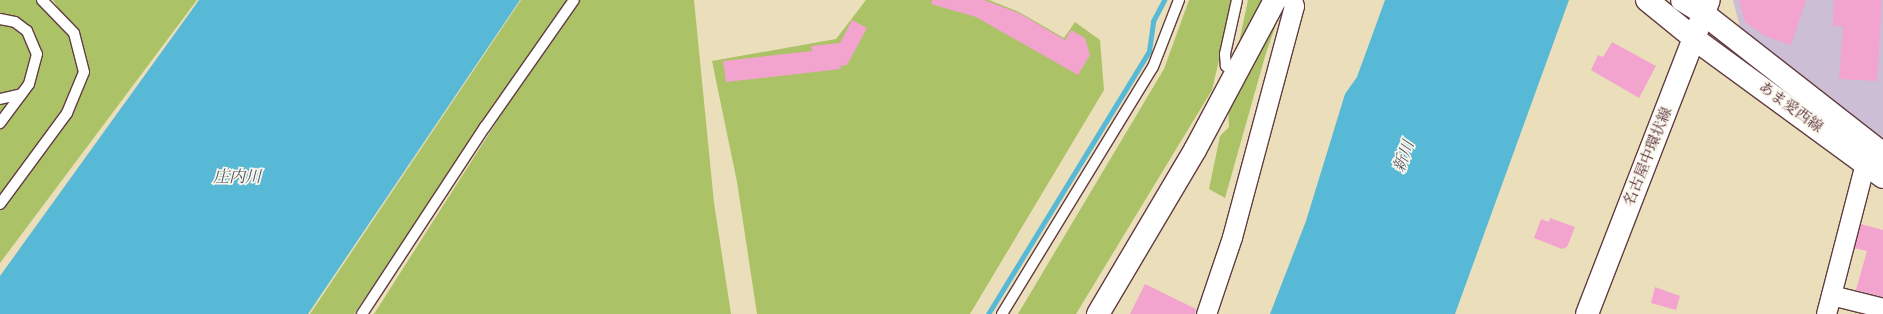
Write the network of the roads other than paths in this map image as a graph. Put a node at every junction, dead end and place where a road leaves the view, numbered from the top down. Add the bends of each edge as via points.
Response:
1 (42, 0) edge
2 (574, 0) edge
3 (1179, 0) edge
4 (1237, 0) edge
5 (1275, 0) edge
6 (1292, 0) edge
7 (1682, 0) edge
8 (1649, 2) edge
9 (1706, 7) edge
10 (0, 18) edge
11 (1696, 40) junction
12 (1237, 74) junction
13 (22, 92) junction
14 (0, 99) edge
15 (0, 123) edge
16 (1874, 159) edge
17 (1883, 177) edge
18 (0, 204) edge
19 (1831, 295) junction
20 (1883, 308) edge
21 (362, 314) edge
22 (1002, 314) edge
23 (1098, 314) edge
24 (1206, 314) edge
25 (1587, 314) edge
26 (1826, 314) edge

1 - 18 lane via 74,33 84,72 67,113
2 - 21 lane via 485,127
3 - 22 lane via 1153,67
4 - 12 lane via 1225,54 1226,66
5 - 12 main road
6 - 24 street via 1294,6 1232,237
7 - 9 main road, あま愛西線
8 - 11 main road, あま愛西線
9 - 11 main road, 名古屋中環状線
9 - 16 main road, あま愛西線
10 - 13 lane via 22,27 35,46 37,64
11 - 16 main road, あま愛西線
11 - 25 main road, 名古屋中環状線
12 - 23 main road
13 - 14 lane
13 - 15 lane
16 - 17 main road, あま愛西線
16 - 19 street
19 - 20 street
19 - 26 street

